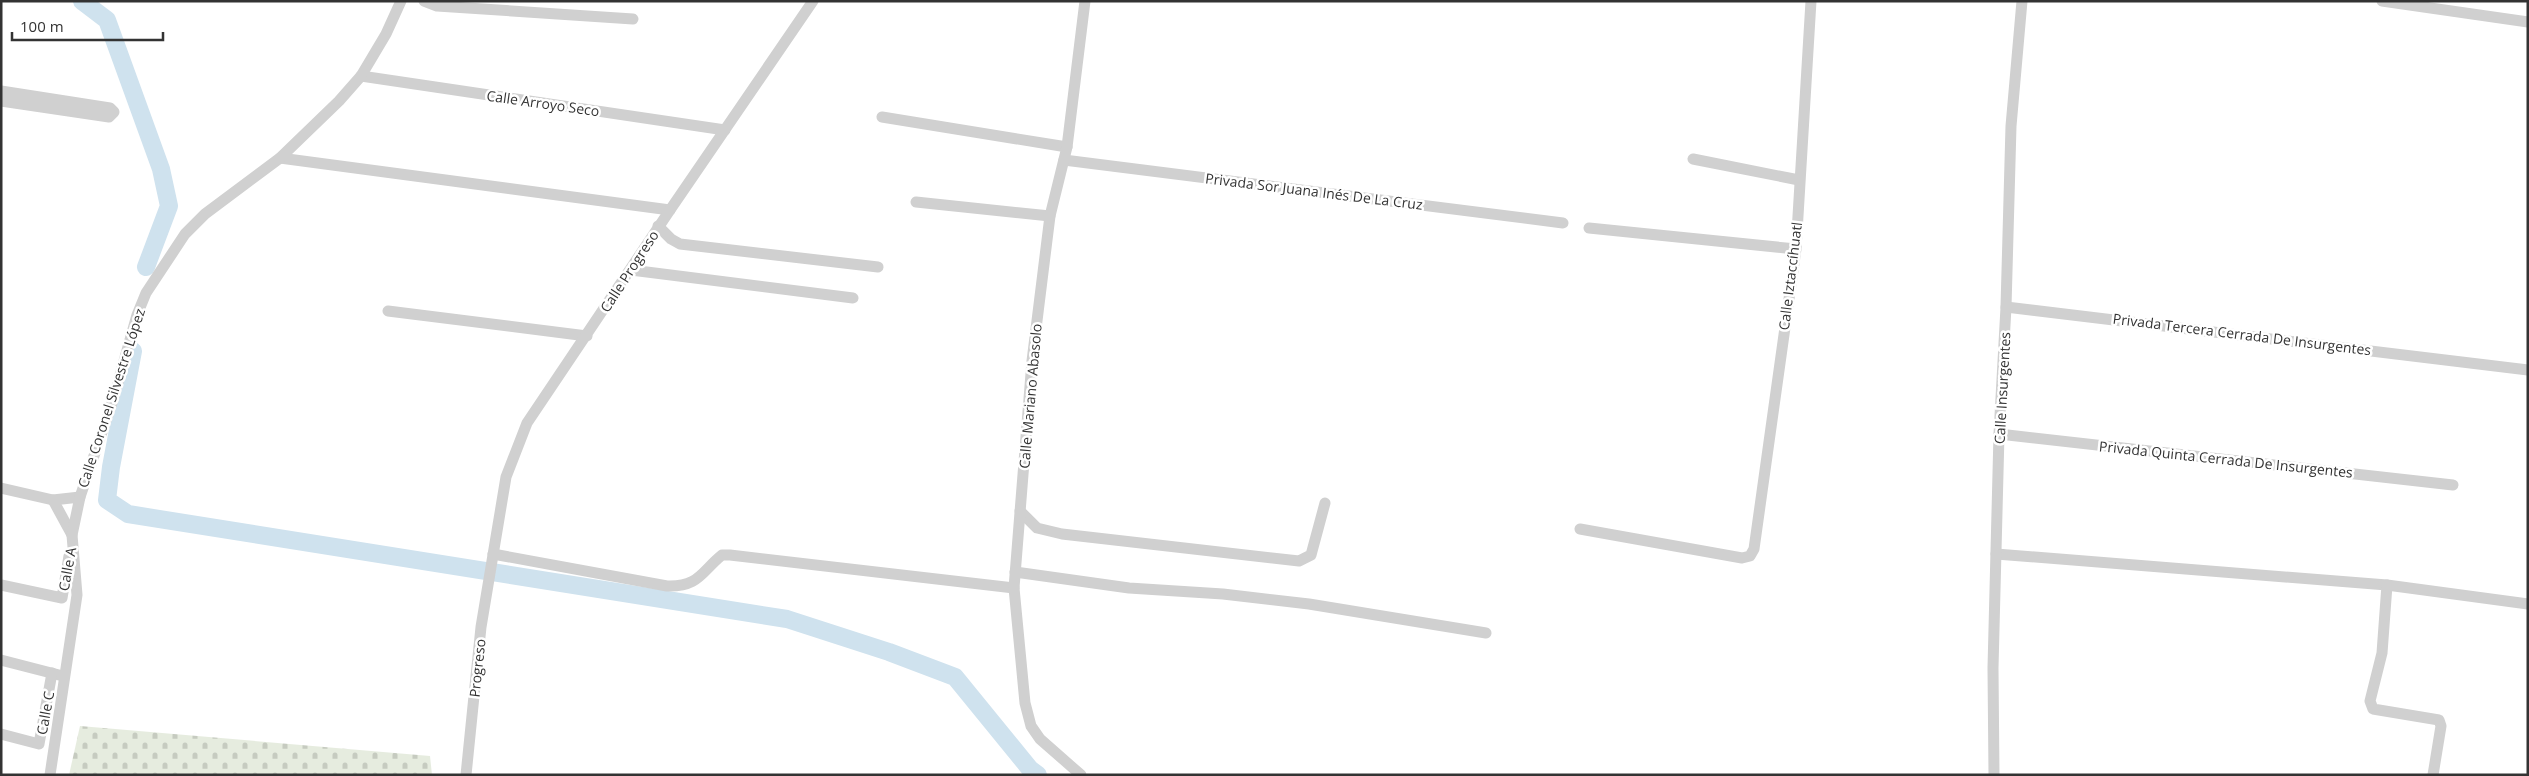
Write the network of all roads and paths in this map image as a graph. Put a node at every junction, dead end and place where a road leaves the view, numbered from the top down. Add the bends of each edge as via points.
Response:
1 (402, 1) edge
2 (424, 1) edge
3 (813, 1) edge
4 (1085, 1) edge
5 (1811, 1) edge
6 (2022, 1) edge
7 (2382, 1) edge
8 (634, 20) dead end
9 (2528, 22) edge
10 (360, 76) junction
11 (1, 91) edge
12 (1, 101) edge
13 (882, 117) dead end
14 (725, 130) junction
15 (1067, 147) junction
16 (280, 158) junction
17 (1693, 159) dead end
18 (1064, 160) junction
19 (1800, 180) junction
20 (916, 202) dead end
21 (670, 210) junction
22 (1050, 216) junction
23 (1563, 223) dead end
24 (658, 226) junction
25 (1589, 228) dead end
26 (1796, 249) junction
27 (878, 267) dead end
28 (631, 270) junction
29 (853, 298) dead end
30 (2006, 307) junction
31 (388, 311) dead end
32 (587, 336) junction
33 (2528, 370) edge
34 (1999, 434) junction
35 (2453, 485) dead end
36 (1, 488) edge
37 (80, 497) junction
38 (53, 500) junction
39 (1325, 503) dead end
40 (1020, 512) junction
41 (1580, 529) dead end
42 (72, 537) junction
43 (1996, 554) junction
44 (492, 558) junction
45 (1015, 572) junction
46 (1, 585) edge
47 (2387, 585) junction
48 (1014, 588) junction
49 (2528, 604) edge
50 (1486, 633) dead end
51 (1, 660) edge
52 (52, 673) junction
53 (65, 677) junction
54 (1, 734) edge
55 (1080, 774) edge
56 (50, 775) edge
57 (466, 775) edge
58 (1994, 775) edge
59 (2433, 775) edge

1 - 10 street, Calle Coronel Silvestre López
2 - 8 street via 437,6
3 - 14 street, Calle Progreso
4 - 15 street, Calle Mariano Abasolo
5 - 19 street, Calle Iztaccíhuatl
6 - 30 street, Calle Insurgentes via 2011,126
7 - 9 street
10 - 14 street, Calle Arroyo Seco
10 - 16 street, Calle Coronel Silvestre López via 340,101
11 - 12 street via 110,108 114,112 109,117
13 - 15 street
14 - 21 street, Calle Progreso
15 - 18 street, Calle Mariano Abasolo
16 - 21 street
16 - 37 street, Calle Coronel Silvestre López via 205,214 185,234 146,293
17 - 19 street
18 - 22 street, Calle Mariano Abasolo
18 - 23 street, Privada Sor Juana Inés De La Cruz
19 - 26 street, Calle Iztaccíhuatl
20 - 22 street
21 - 24 street, Calle Progreso
22 - 40 street, Calle Mariano Abasolo via 1032,361
24 - 27 street via 680,244
24 - 28 street, Calle Progreso
25 - 26 street
26 - 41 street, Calle Iztaccíhuatl via 1754,549 1750,556 1742,558
28 - 29 street
28 - 32 street, Calle Progreso
30 - 33 street, Privada Tercera Cerrada De Insurgentes
30 - 34 street, Calle Insurgentes
31 - 32 street
32 - 44 street, Calle Progreso via 527,423 506,477
34 - 35 street, Privada Quinta Cerrada De Insurgentes
34 - 43 street, Calle Insurgentes
36 - 38 street
37 - 38 street
37 - 42 street, Calle Coronel Silvestre López
38 - 42 street
39 - 40 street via 1312,555 1299,561 1062,534 1037,528
40 - 45 street, Calle Mariano Abasolo
42 - 46 street, Calle A via 62,598
42 - 53 street, Calle Coronel Silvestre López via 77,595
43 - 47 street
43 - 58 street, Calle Insurgentes
44 - 48 street via 667,586 688,583 703,576 722,555 730,555
44 - 57 street, Progreso via 481,627
45 - 48 street, Calle Mariano Abasolo
45 - 50 street via 1129,588 1309,604
47 - 49 street
47 - 59 street via 2382,653 2370,701 2373,709 2439,720 2441,726
48 - 55 street, Calle Mariano Abasolo via 1025,703 1031,726 1040,739
51 - 52 street
52 - 53 street
52 - 54 street, Calle C via 40,744
53 - 56 street, Calle Coronel Silvestre López

